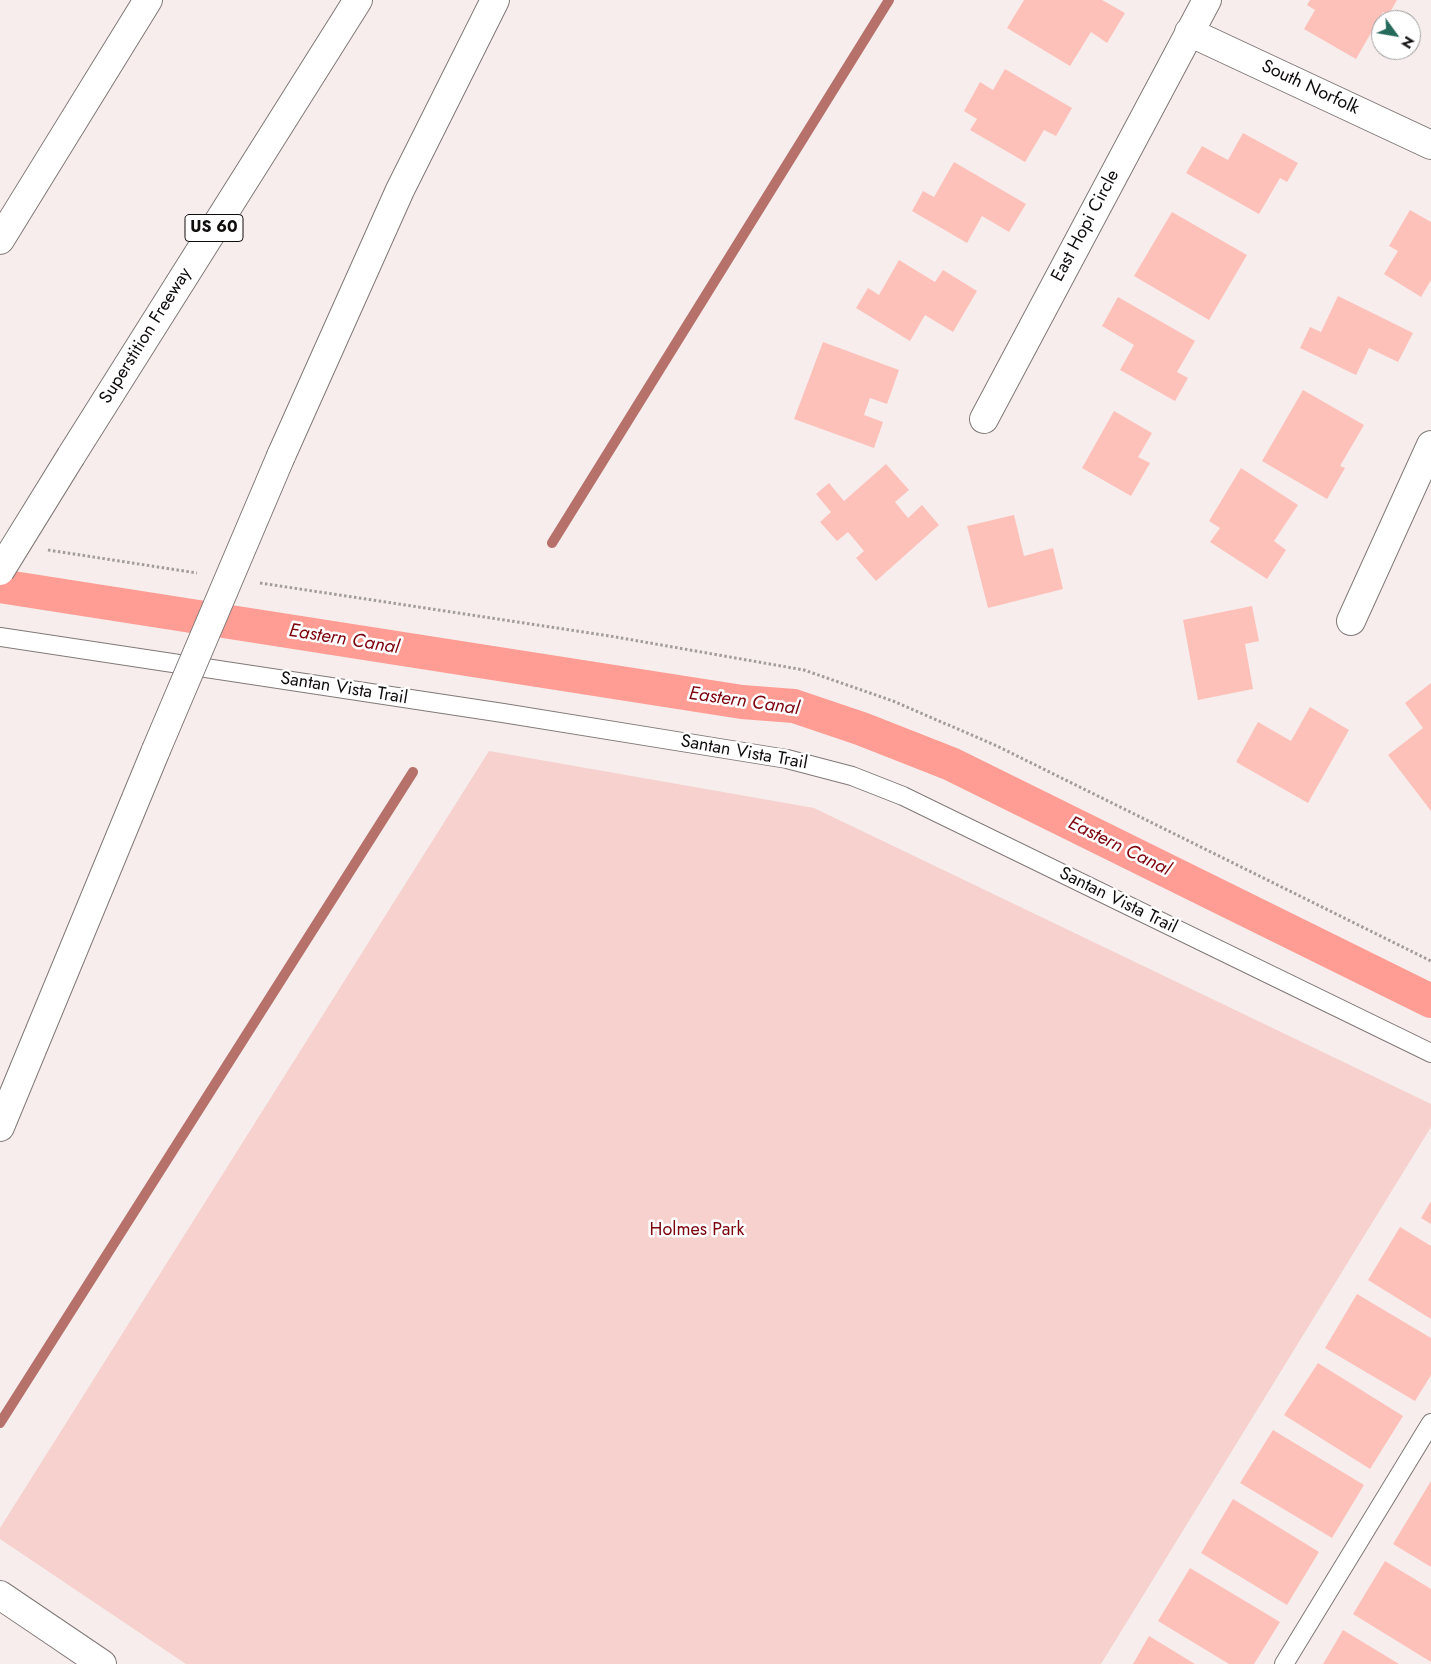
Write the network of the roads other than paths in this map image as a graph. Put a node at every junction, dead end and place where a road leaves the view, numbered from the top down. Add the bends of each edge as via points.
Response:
1 (148, 0) edge
2 (358, 0) edge
3 (494, 0) edge
4 (1207, 0) edge
5 (1189, 32) junction
6 (1431, 144) edge
7 (0, 240) edge
8 (984, 419) dead end
9 (1431, 445) edge
10 (0, 571) edge
11 (1351, 621) dead end
12 (0, 637) edge
13 (1431, 1053) edge
14 (0, 1127) edge
15 (1431, 1423) edge
16 (0, 1595) edge
17 (102, 1664) edge
18 (1284, 1664) edge

1 - 7 main road
2 - 10 main road, Superstition Freeway / US 60, bridge
3 - 14 main road, bridge via 400,190 281,456
4 - 5 main road, East Hopi Circle
5 - 6 main road, South Norfolk
5 - 8 main road, East Hopi Circle
9 - 11 main road
12 - 13 lane, Santan Vista Trail via 787,758 852,776 903,796
15 - 18 lane
16 - 17 main road

